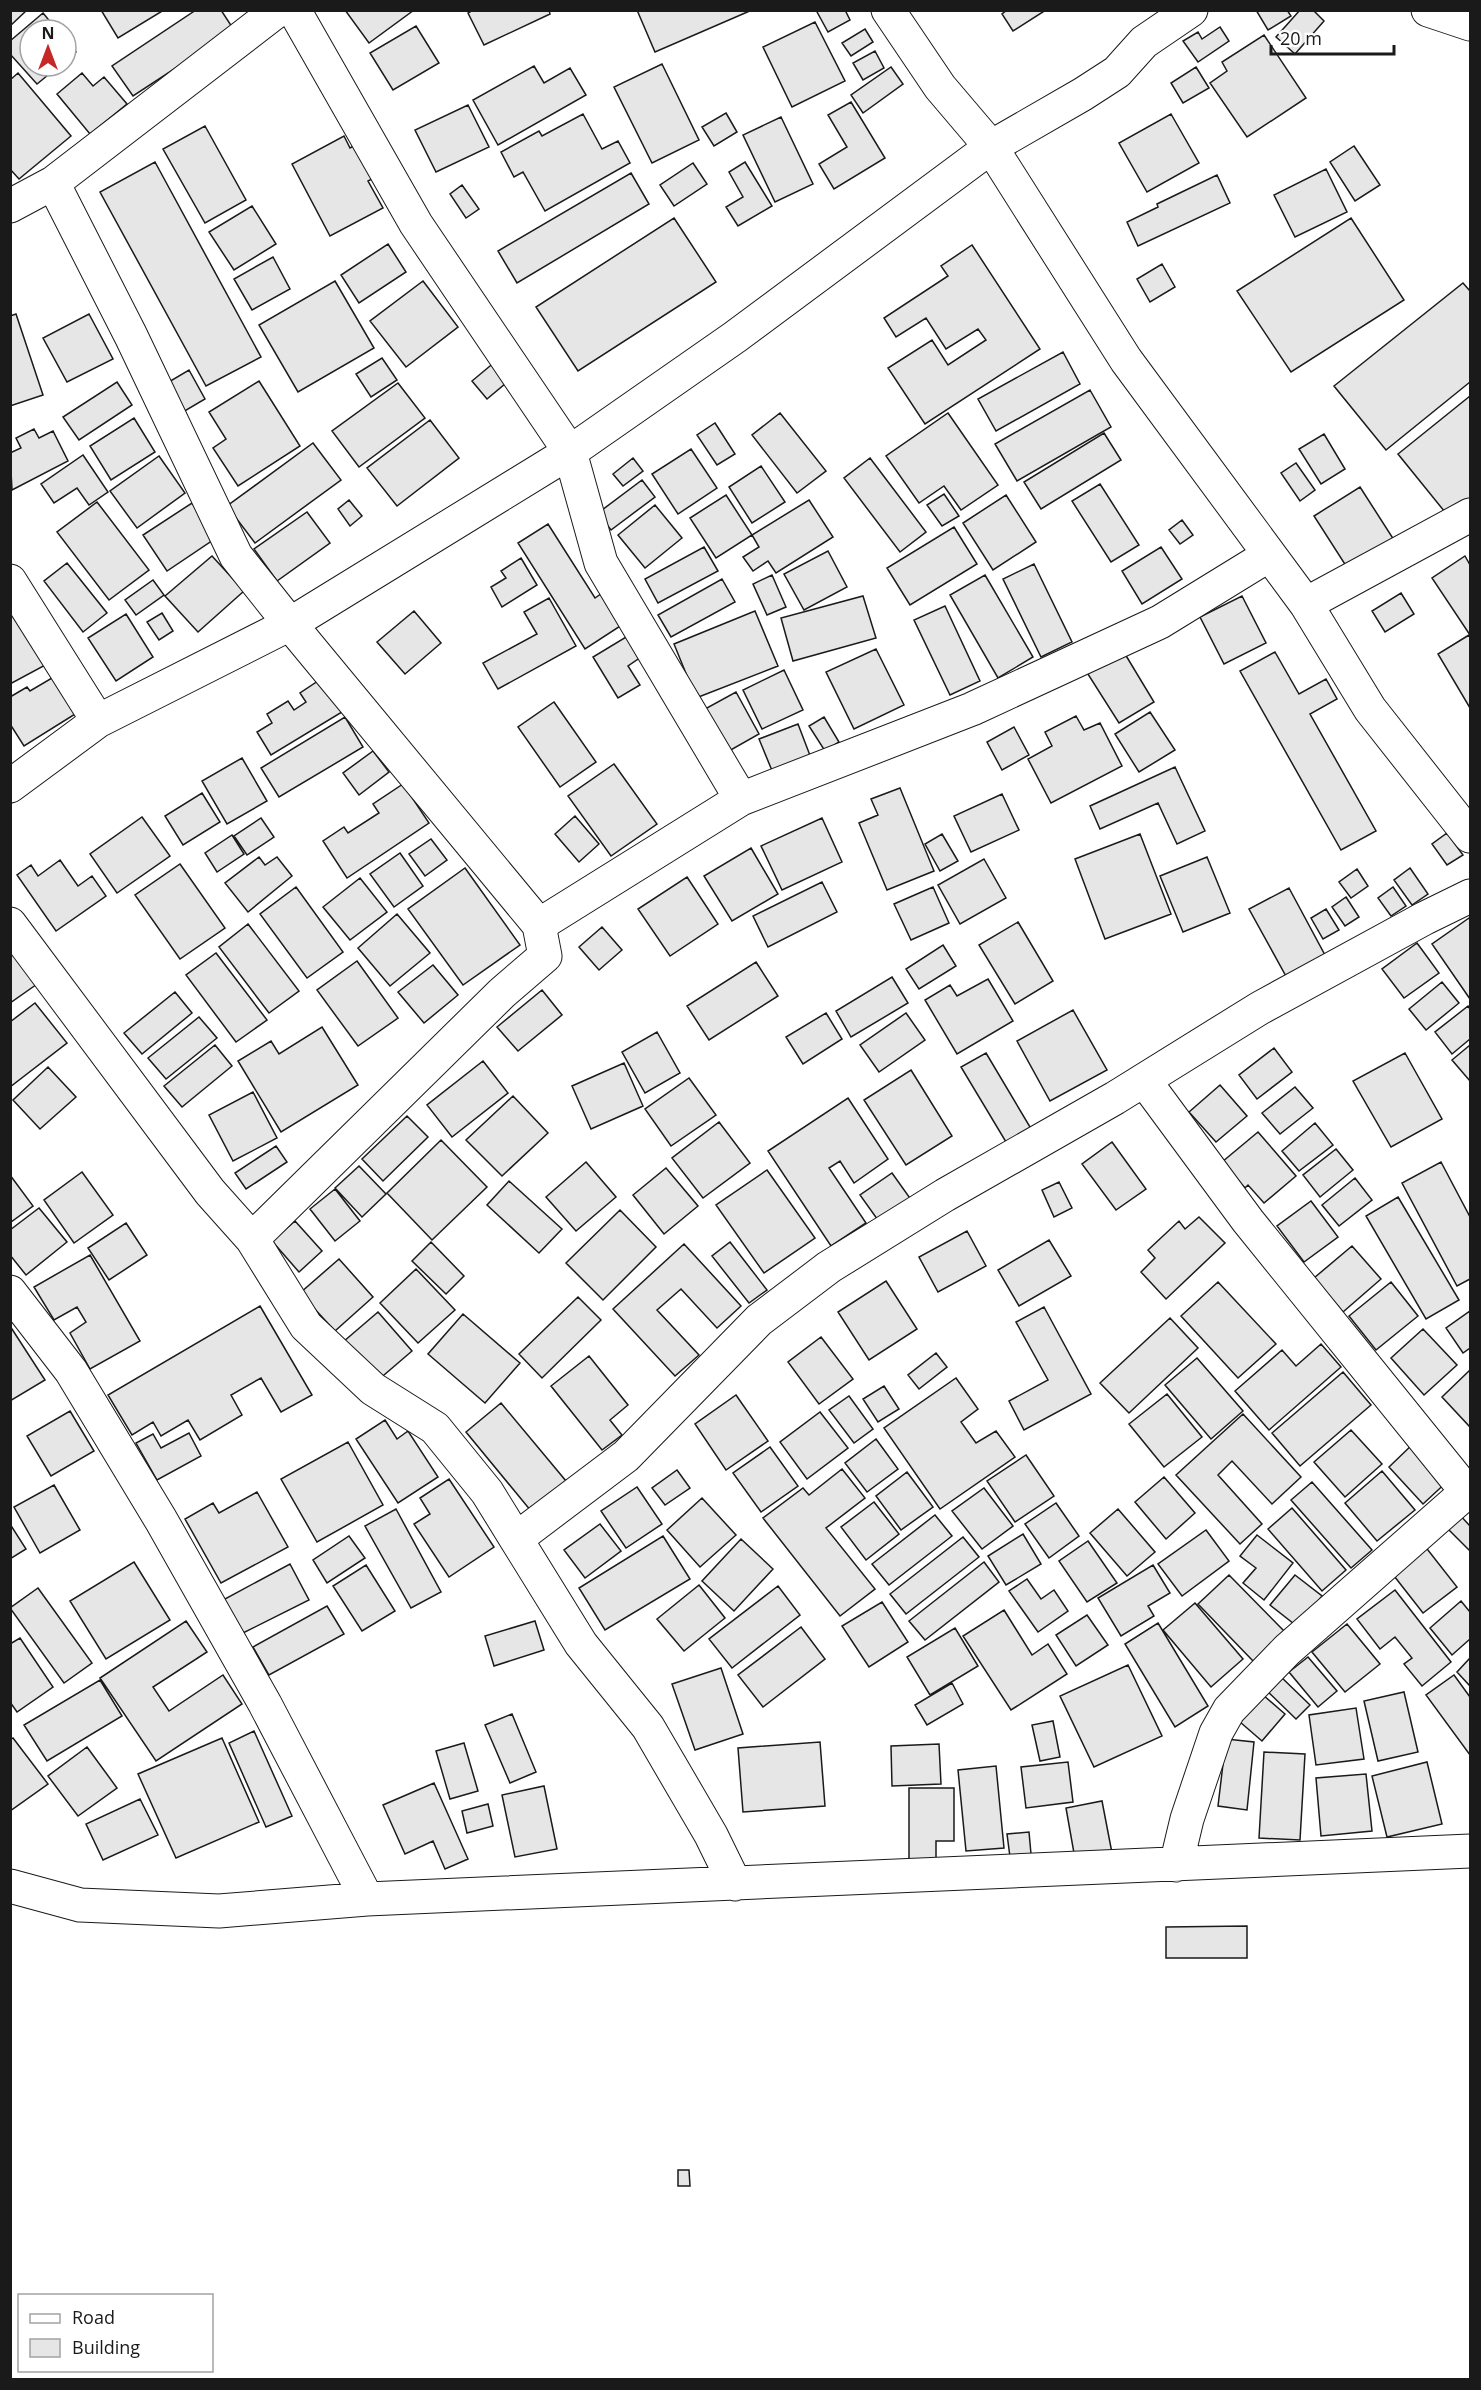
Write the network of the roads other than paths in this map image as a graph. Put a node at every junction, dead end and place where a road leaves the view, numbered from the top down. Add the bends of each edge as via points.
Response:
1 (278, 10) edge
2 (294, 10) edge
3 (888, 10) edge
4 (1191, 10) edge
5 (1428, 10) edge
6 (1470, 24) edge
7 (991, 147) junction
8 (53, 183) junction
9 (10, 206) edge
10 (570, 452) junction
11 (1470, 515) edge
12 (1269, 555) junction
13 (10, 581) edge
14 (1305, 604) junction
15 (290, 624) junction
16 (98, 721) junction
17 (10, 786) edge
18 (741, 800) junction
19 (1470, 836) edge
20 (1470, 896) edge
21 (10, 924) edge
22 (539, 925) junction
23 (1143, 1080) junction
24 (252, 1239) junction
25 (10, 1292) edge
26 (1469, 1490) edge
27 (516, 1539) junction
28 (1470, 1851) edge
29 (1176, 1864) junction
30 (735, 1884) junction
31 (10, 1886) edge
32 (367, 1899) junction

1 - 8 street
2 - 10 street via 416,224
3 - 7 street via 940,87
4 - 7 street via 1144,42 1116,72
5 - 6 street
7 - 10 street via 735,337
7 - 12 street via 1126,360
8 - 9 street
8 - 15 street via 236,556
10 - 15 street
10 - 18 street via 601,563
11 - 14 street
12 - 14 street
12 - 18 street via 1160,622 1066,666 972,709
13 - 16 street
14 - 19 street via 1370,709
15 - 16 street
15 - 22 street
16 - 17 street
18 - 22 street
20 - 23 street via 1260,1008
21 - 24 street via 210,1192
22 - 24 street via 545,956 502,993
23 - 26 street via 1248,1221
23 - 27 street via 829,1267 759,1320 626,1456
24 - 27 street via 306,1326 373,1389 435,1428 487,1492
25 - 32 street via 71,1371 161,1520 265,1704
26 - 29 street via 1287,1650 1229,1710 1216,1733
27 - 30 street via 581,1644 648,1727
28 - 29 street
29 - 30 street
30 - 32 street
31 - 32 street via 80,1905 219,1911

